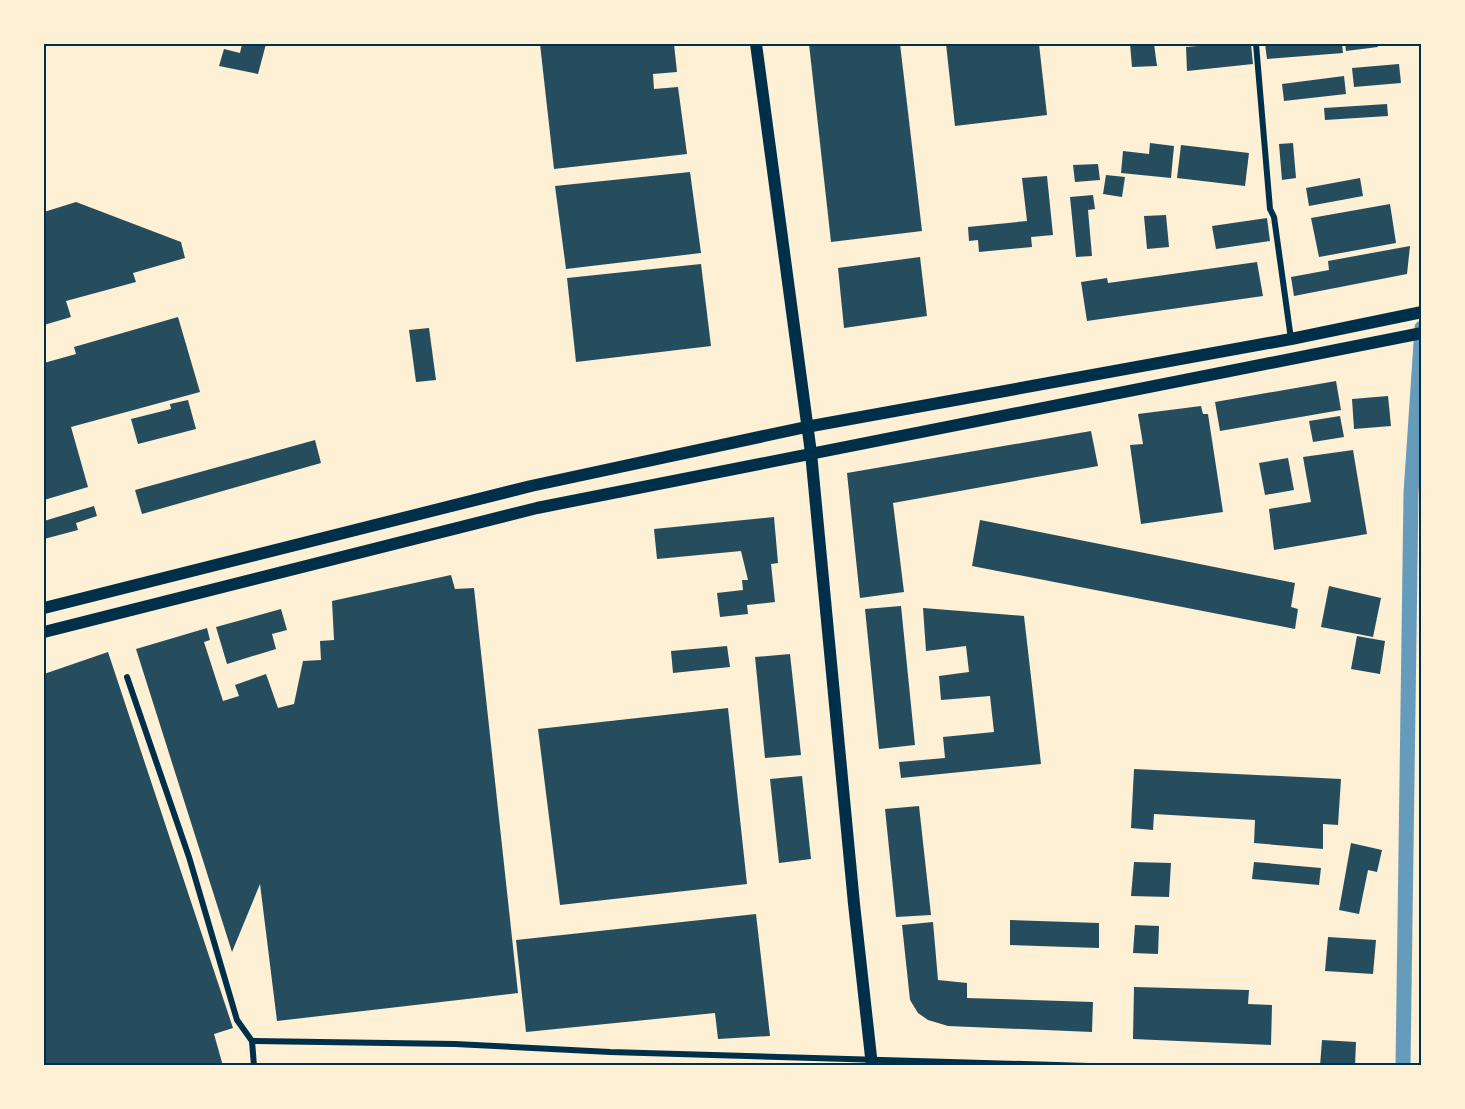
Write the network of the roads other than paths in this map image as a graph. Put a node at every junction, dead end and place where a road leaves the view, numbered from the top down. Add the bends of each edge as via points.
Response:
1 (756, 44) edge
2 (1256, 44) edge
3 (1422, 312) edge
4 (1422, 333) edge
5 (1291, 339) junction
6 (806, 427) junction
7 (812, 453) junction
8 (44, 608) edge
9 (44, 632) edge
10 (127, 676) dead end
11 (252, 1041) junction
12 (872, 1062) edge
13 (254, 1065) edge
14 (1089, 1065) edge

1 - 6 main road
2 - 5 street via 1270,209
3 - 5 main road
4 - 7 main road
5 - 6 main road
6 - 7 main road
6 - 8 main road via 531,486
7 - 9 main road via 537,508
7 - 12 main road
10 - 11 street via 189,857 237,1020
11 - 12 street via 454,1044
11 - 13 street
12 - 14 street

